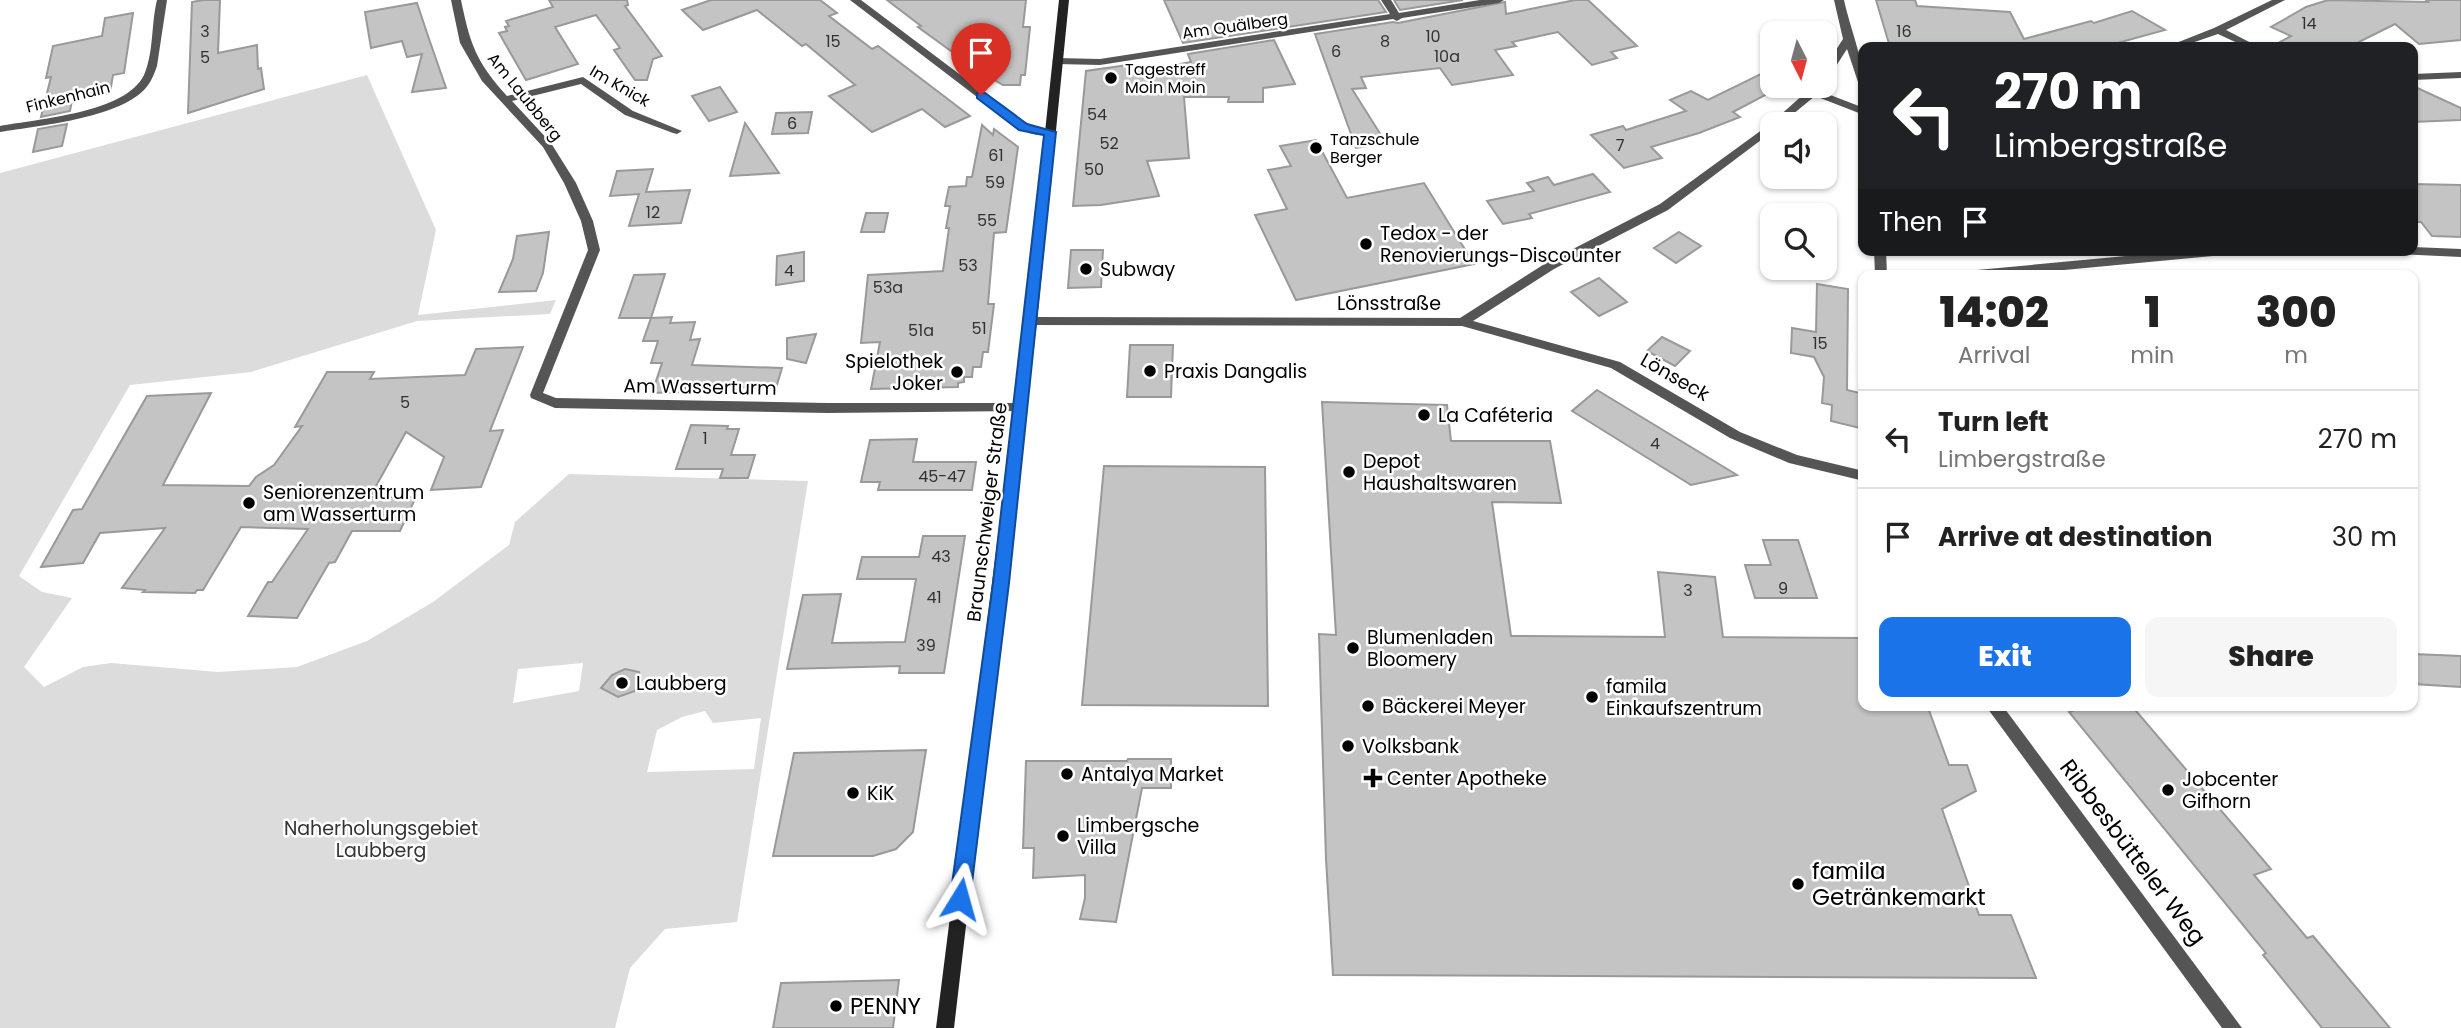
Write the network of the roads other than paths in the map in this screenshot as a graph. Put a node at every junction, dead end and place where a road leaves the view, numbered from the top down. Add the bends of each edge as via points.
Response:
1 (162, 0) edge
2 (456, 0) edge
3 (855, 0) edge
4 (1064, 0) edge
5 (1386, 0) edge
6 (1499, 0) edge
7 (1839, 0) edge
8 (2280, 0) edge
9 (1397, 18) junction
10 (2218, 30) junction
11 (1848, 39) junction
12 (2185, 42) edge
13 (2243, 42) edge
14 (1838, 55) edge
15 (1057, 61) junction
16 (1858, 68) edge
17 (2461, 75) edge
18 (2418, 77) edge
19 (1806, 98) edge
20 (1836, 98) edge
21 (506, 99) junction
22 (1858, 108) edge
23 (1789, 112) edge
24 (0, 129) edge
25 (677, 131) dead end
26 (1050, 132) junction
27 (1760, 135) edge
28 (594, 250) joint
29 (2418, 251) edge
30 (2461, 253) edge
31 (2170, 256) edge
32 (2020, 270) edge
33 (1031, 321) junction
34 (1462, 322) junction
35 (1021, 408) junction
36 (1858, 474) edge
37 (1997, 711) edge
38 (945, 1028) edge
39 (2233, 1028) edge

1 - 24 street, Finkenhain via 149,75 141,88 91,111
2 - 21 street, Am Laubberg via 465,43 486,79
3 - 26 street via 1023,127
4 - 15 street, Braunschweiger Straße
5 - 9 street
6 - 9 street, Am Quälberg
7 - 11 street
8 - 10 street
9 - 15 street, Am Quälberg via 1100,62
10 - 12 street
10 - 13 street
11 - 14 street
11 - 16 street
15 - 26 street, Braunschweiger Straße
17 - 18 street
19 - 23 street, Lönsstraße
20 - 22 street
21 - 25 street, Im Knick via 583,80 629,113
21 - 28 street, Am Laubberg via 547,145 570,183
26 - 33 street, Braunschweiger Straße
27 - 34 street, Lönsstraße via 1664,207 1550,266
28 - 35 street, Am Wasserturm via 536,395 555,403
29 - 30 street
31 - 32 street
33 - 34 street, Lönsstraße
33 - 35 street, Braunschweiger Straße
34 - 36 street, Lönseck via 1615,365 1735,435 1794,459
35 - 38 street, Braunschweiger Straße
37 - 39 street, Ribbesbütteler Weg

